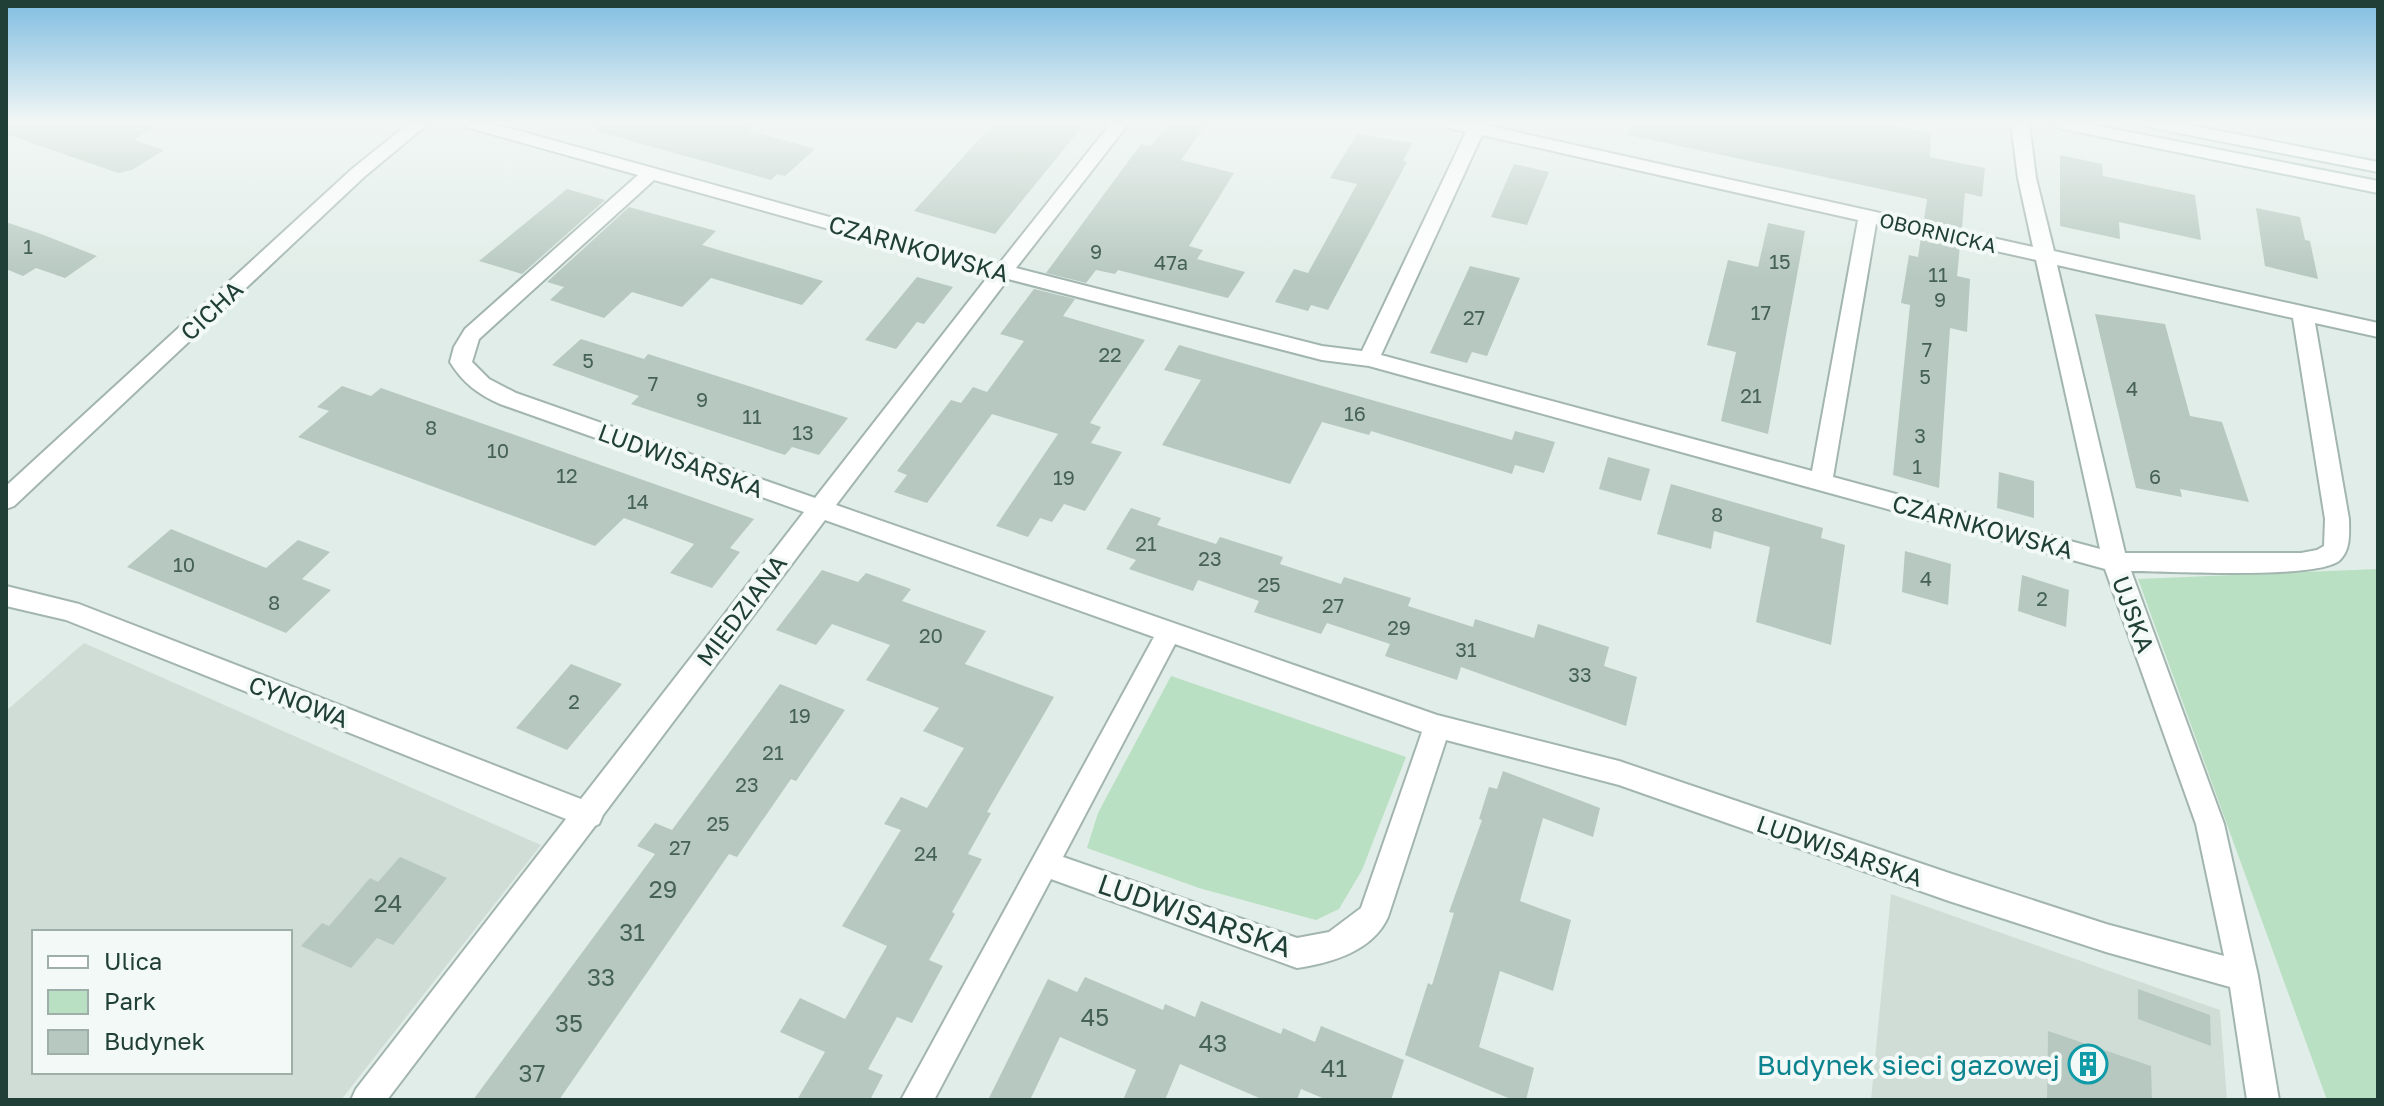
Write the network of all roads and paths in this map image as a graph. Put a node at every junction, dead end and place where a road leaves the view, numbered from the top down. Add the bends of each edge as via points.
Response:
1 (356, 175) edge
2 (649, 175) edge
3 (657, 175) edge
4 (1079, 175) edge
5 (1454, 175) edge
6 (1684, 175) edge
7 (2027, 175) edge
8 (2316, 175) edge
9 (2378, 187) edge
10 (1868, 216) junction
11 (2047, 257) junction
12 (1002, 271) junction
13 (2303, 314) junction
14 (2378, 330) edge
15 (1369, 359) junction
16 (1821, 482) junction
17 (8, 497) edge
18 (817, 509) junction
19 (2115, 562) junction
20 (6, 596) edge
21 (1169, 632) junction
22 (1437, 726) junction
23 (589, 815) junction
24 (1046, 864) junction
25 (2243, 976) junction
26 (367, 1100) edge
27 (917, 1100) edge
28 (2263, 1100) edge

1 - 17 street, CICHA
2 - 18 street, LUDWISARSKA via 487,317 464,347 461,362 469,377 501,396
3 - 12 street, CZARNKOWSKA
4 - 12 street, MIEDZIANA
5 - 15 street
6 - 10 street, OBORNICKA
7 - 11 street, UJSKA
8 - 9 street
10 - 11 street, OBORNICKA
10 - 16 street
11 - 13 street, OBORNICKA
11 - 19 street, UJSKA
12 - 15 street, CZARNKOWSKA via 1322,353
12 - 18 street, MIEDZIANA
13 - 14 street, OBORNICKA
13 - 19 street, CZARNKOWSKA via 2337,519 2338,544 2332,555 2301,562
15 - 16 street, CZARNKOWSKA
16 - 19 street, CZARNKOWSKA
18 - 21 street, LUDWISARSKA
18 - 23 street, MIEDZIANA
19 - 25 street, UJSKA via 2210,824
20 - 23 street, CYNOWA via 70,611
21 - 22 street, LUDWISARSKA
21 - 24 street
22 - 24 street, LUDWISARSKA via 1373,917 1340,945 1297,953
22 - 25 street, LUDWISARSKA via 1619,773 1992,901
23 - 26 street, MIEDZIANA
24 - 27 street
25 - 28 street, UJSKA

